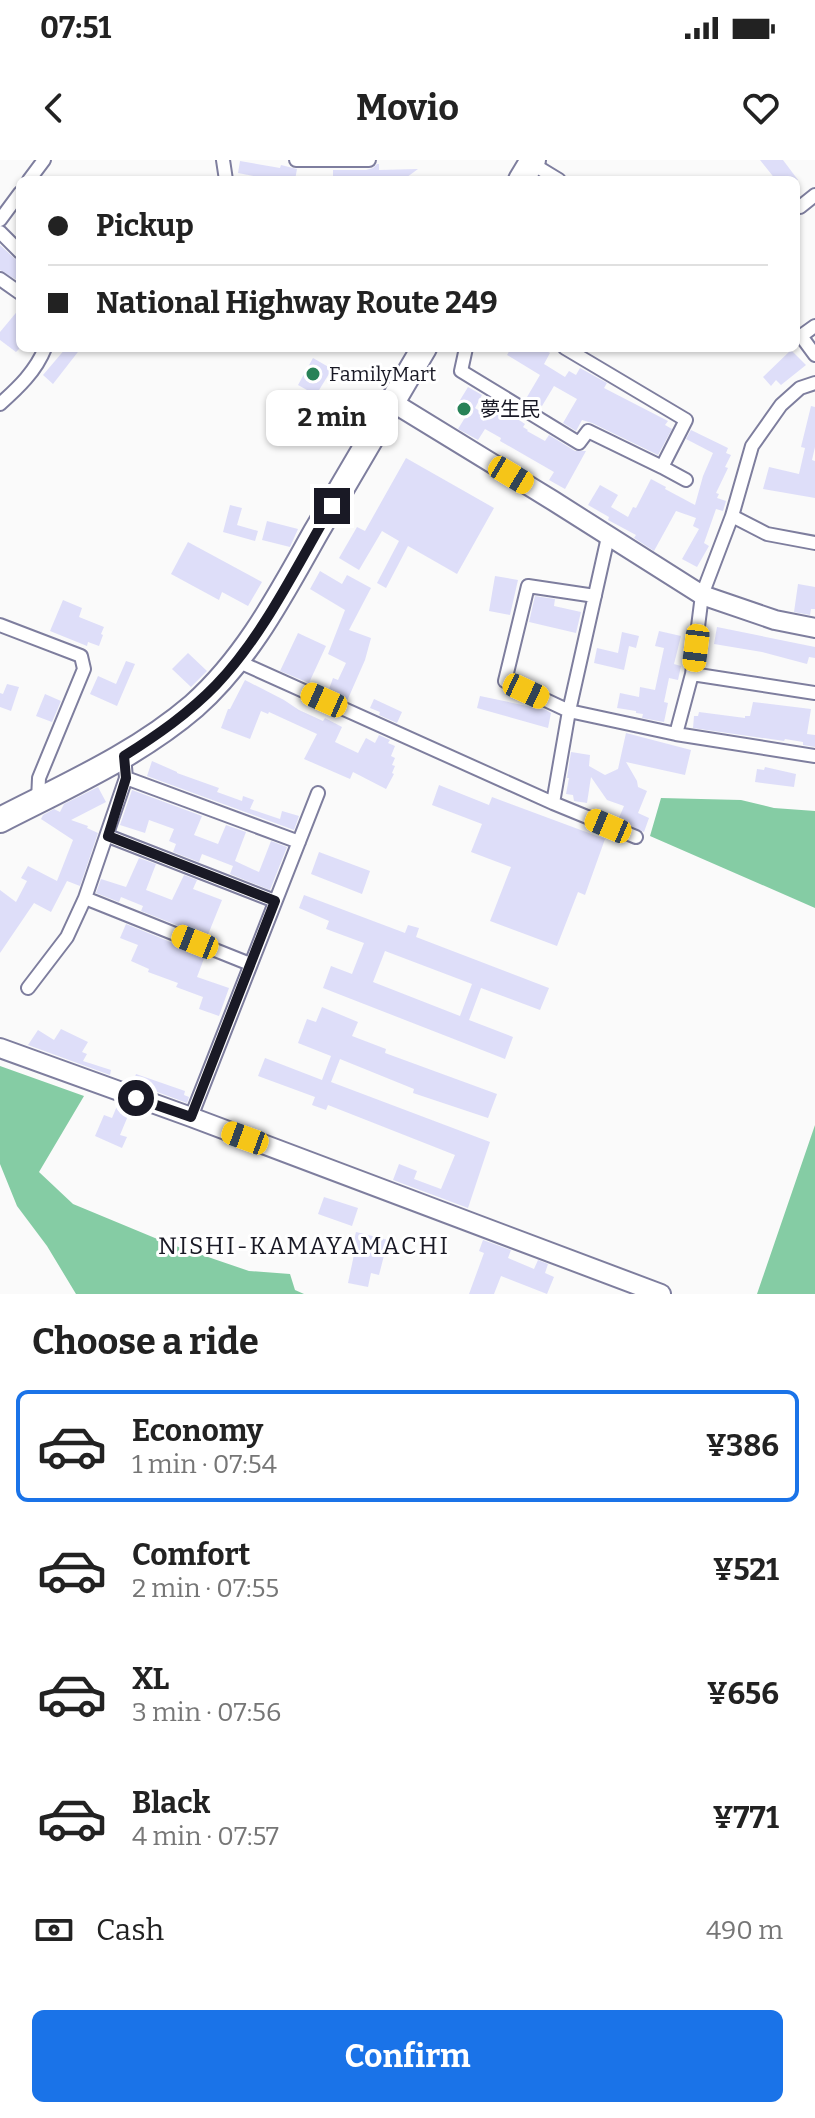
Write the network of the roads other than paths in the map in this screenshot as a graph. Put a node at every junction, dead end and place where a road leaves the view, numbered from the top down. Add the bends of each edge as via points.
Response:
1 (296, 160) edge
2 (369, 160) edge
3 (528, 168) edge
4 (549, 176) edge
5 (815, 195) edge
6 (16, 198) edge
7 (800, 207) dead end
8 (0, 220) edge
9 (0, 232) edge
10 (16, 248) edge
11 (815, 326) edge
12 (43, 352) edge
13 (422, 352) edge
14 (465, 352) edge
15 (572, 352) edge
16 (815, 355) edge
17 (815, 383) edge
18 (392, 402) junction
19 (0, 404) edge
20 (662, 467) junction
21 (686, 480) dead end
22 (732, 516) junction
23 (608, 537) junction
24 (815, 543) edge
25 (702, 595) junction
26 (595, 596) junction
27 (0, 625) edge
28 (815, 628) edge
29 (237, 661) junction
30 (692, 674) junction
31 (815, 693) edge
32 (569, 711) junction
33 (676, 734) junction
34 (815, 756) edge
35 (125, 767) junction
36 (318, 793) dead end
37 (38, 800) junction
38 (553, 803) junction
39 (0, 820) edge
40 (108, 836) junction
41 (636, 837) dead end
42 (299, 842) junction
43 (85, 898) junction
44 (275, 901) junction
45 (250, 964) junction
46 (28, 988) dead end
47 (0, 1048) edge
48 (191, 1117) junction
49 (661, 1294) edge

1 - 2 street
3 - 4 street
5 - 7 street
6 - 8 street
9 - 10 street
11 - 16 street via 801,336
12 - 19 street via 20,387
13 - 18 highway
14 - 20 street via 461,371 579,443 588,431
15 - 20 street via 686,420
17 - 22 street via 781,405 752,446
18 - 23 street
18 - 29 highway
20 - 21 street
22 - 24 street via 767,534
22 - 25 street
23 - 25 street
23 - 26 street
25 - 28 street
25 - 30 street
26 - 32 street
26 - 32 street via 528,586 505,681
27 - 37 street via 81,656 84,669 39,778
29 - 35 highway
29 - 38 street
30 - 31 street
30 - 33 street
32 - 33 street
32 - 38 street
33 - 34 street
35 - 37 highway
35 - 40 street
35 - 42 street
36 - 42 street
37 - 39 highway
38 - 41 street
40 - 43 street
40 - 44 street
42 - 44 street
43 - 45 street
43 - 46 street via 67,937
44 - 45 street
45 - 48 street
47 - 48 street
48 - 49 street

